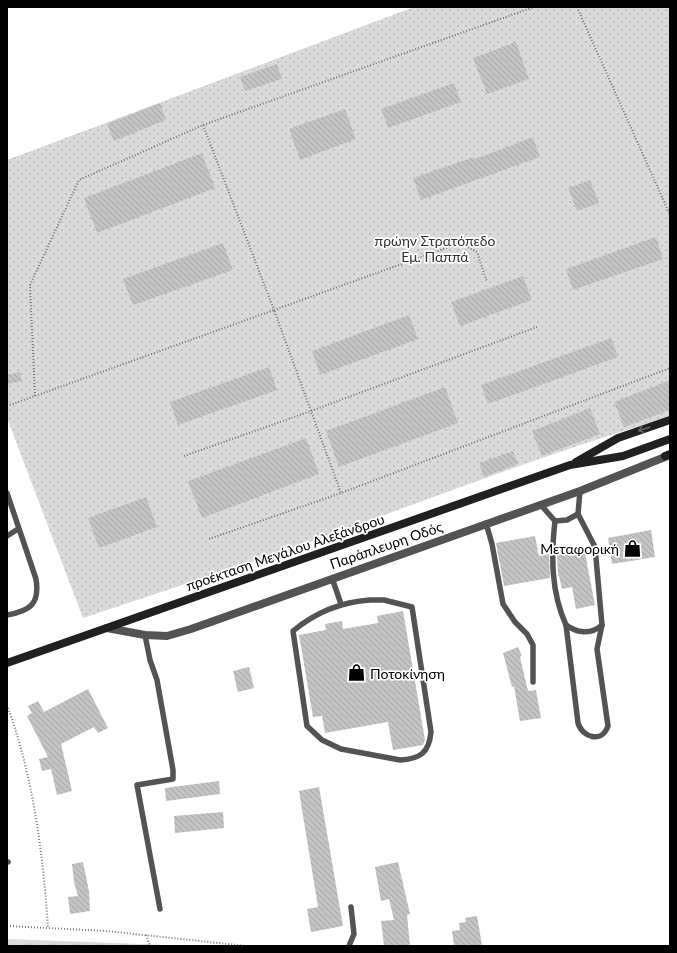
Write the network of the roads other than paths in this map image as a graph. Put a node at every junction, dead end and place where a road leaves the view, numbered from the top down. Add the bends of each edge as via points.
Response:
1 (670, 420) edge
2 (670, 439) edge
3 (668, 455) edge
4 (570, 465) junction
5 (580, 490) junction
6 (7, 493) edge
7 (540, 504) junction
8 (578, 514) junction
9 (555, 521) junction
10 (486, 523) junction
11 (18, 529) junction
12 (7, 536) edge
13 (332, 578) junction
14 (341, 604) junction
15 (7, 615) edge
16 (566, 625) junction
17 (602, 625) junction
18 (107, 628) junction
19 (146, 635) junction
20 (7, 663) edge
21 (533, 682) dead end
22 (351, 907) dead end
23 (160, 909) dead end
24 (349, 946) edge

1 -> 4 main road, προέκταση Μεγάλου Αλεξάνδρου via 618,438
2 - 4 main road, προέκταση Μεγάλου Αλεξάνδρου via 623,456
3 - 5 street, Παράπλευρη Οδός
4 - 18 main road, προέκταση Μεγάλου Αλεξάνδρου
5 - 7 street, Παράπλευρη Οδός
5 - 8 lane
6 - 11 lane
7 - 9 lane
7 - 10 street, Παράπλευρη Οδός
8 - 9 lane via 567,520
8 - 17 lane via 596,547
9 - 16 lane via 551,550 554,585
10 - 13 street, Παράπλευρη Οδός
10 - 21 lane via 503,604 533,645
11 - 12 lane
11 - 15 lane via 36,579 38,592 33,604 22,612
13 - 14 lane
13 - 19 street, Παράπλευρη Οδός via 191,629 167,636
14 - 14 lane via 316,614 293,631 307,726 322,740 341,749 400,760 414,758 428,748 431,732 412,607 384,600
16 - 17 lane via 584,632 598,630
16 - 17 lane via 578,723 584,734 593,738 603,734 608,726 597,649
18 - 19 street, Παράπλευρη Οδός
18 - 20 main road, προέκταση Μεγάλου Αλεξάνδρου
19 - 23 lane via 173,770 173,779 137,785
22 - 24 lane via 354,934

